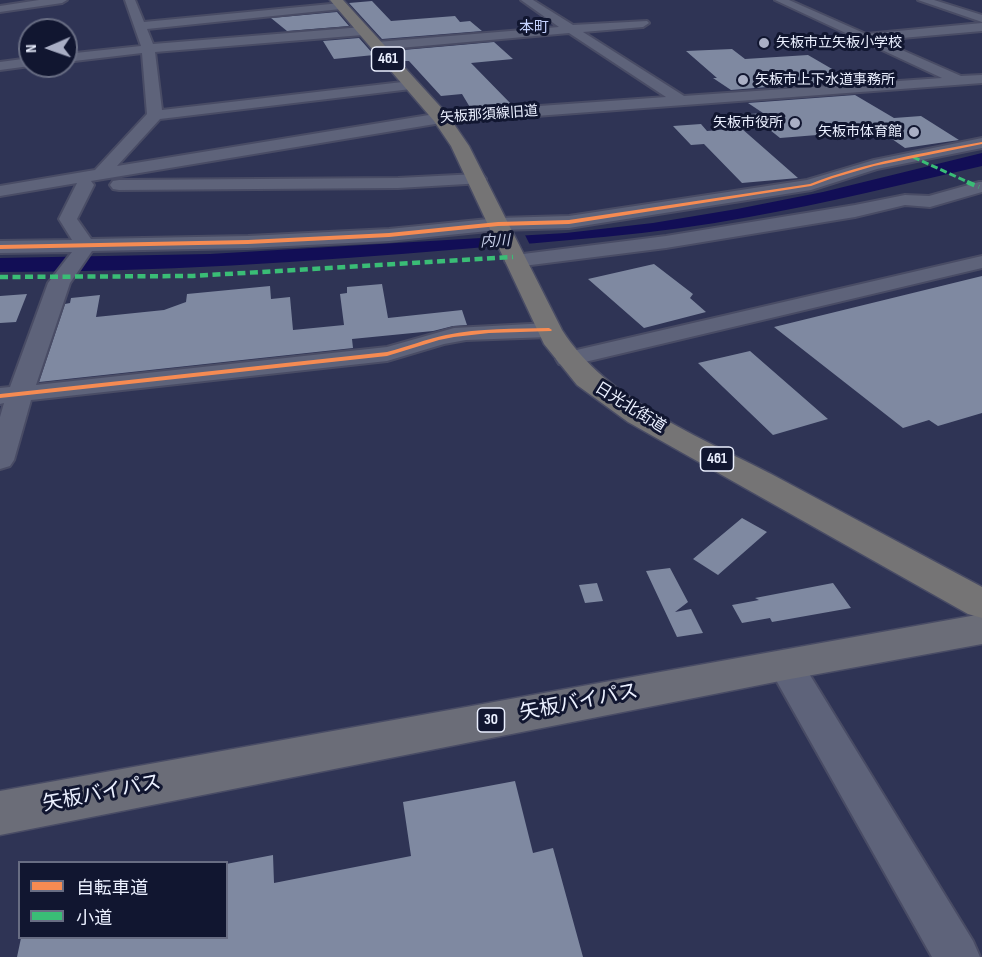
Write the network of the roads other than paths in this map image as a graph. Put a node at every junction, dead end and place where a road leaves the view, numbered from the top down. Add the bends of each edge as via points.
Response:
1 (62, 0) edge
2 (130, 0) edge
3 (526, 0) edge
4 (780, 0) edge
5 (923, 0) edge
6 (37, 1) edge
7 (339, 3) edge
8 (0, 9) edge
9 (982, 19) edge
10 (643, 23) dead end
11 (140, 26) junction
12 (982, 27) edge
13 (572, 30) junction
14 (363, 31) junction
15 (951, 31) junction
16 (863, 38) junction
17 (982, 42) edge
18 (377, 46) junction
19 (148, 49) junction
20 (78, 57) edge
21 (18, 64) edge
22 (0, 66) edge
23 (982, 79) edge
24 (958, 80) junction
25 (411, 85) junction
26 (680, 100) junction
27 (247, 105) junction
28 (155, 115) junction
29 (441, 118) junction
30 (255, 120) dead end
31 (142, 129) junction
32 (176, 129) dead end
33 (982, 143) edge
34 (279, 144) junction
35 (293, 171) junction
36 (93, 179) junction
37 (477, 179) junction
38 (979, 187) dead end
39 (0, 191) edge
40 (506, 241) junction
41 (86, 246) junction
42 (0, 247) edge
43 (982, 262) edge
44 (549, 330) junction
45 (568, 359) junction
46 (10, 395) edge
47 (0, 460) edge
48 (982, 604) edge
49 (982, 629) edge
50 (785, 664) junction
51 (0, 813) edge
52 (957, 957) edge

1 - 6 street
2 - 11 street
3 - 13 street
4 - 16 street
5 - 9 street
6 - 8 street
7 - 11 street
7 - 14 highway, 日光北街道 / 461
10 - 13 street
11 - 19 street
12 - 15 street
13 - 18 street
13 - 26 street
14 - 18 highway, 日光北街道 / 461
14 - 19 street
15 - 16 street
15 - 17 street
16 - 24 street
18 - 25 highway, 日光北街道 / 461
19 - 20 street
19 - 28 street
21 - 22 street
23 - 24 street, 矢板那須線旧道
24 - 26 street, 矢板那須線旧道
25 - 27 street
25 - 29 highway, 日光北街道 / 461
26 - 29 street, 矢板那須線旧道
27 - 28 street
27 - 30 street
28 - 31 street
29 - 34 street, 矢板那須線旧道
29 - 37 highway, 日光北街道 / 461
31 - 32 street
31 - 36 street
33 - 40 street via 864,166 811,185 569,222
34 - 35 street
34 - 36 street, 矢板那須線旧道
35 - 36 street
35 - 37 street
36 - 39 street
36 - 41 street via 68,219
37 - 40 highway, 日光北街道 / 461
38 - 40 street via 930,202 905,200 666,242
40 - 41 street via 389,235
40 - 44 highway, 日光北街道 / 461
41 - 42 street
41 - 46 street via 59,283
43 - 45 street
44 - 45 highway, 日光北街道 / 461
44 - 46 street via 454,335 387,354
45 - 48 highway, 日光北街道 / 461 via 596,388 639,416
46 - 47 street
49 - 50 main road, 矢板バイパス / 30
50 - 51 main road, 矢板バイパス / 30
50 - 52 street

